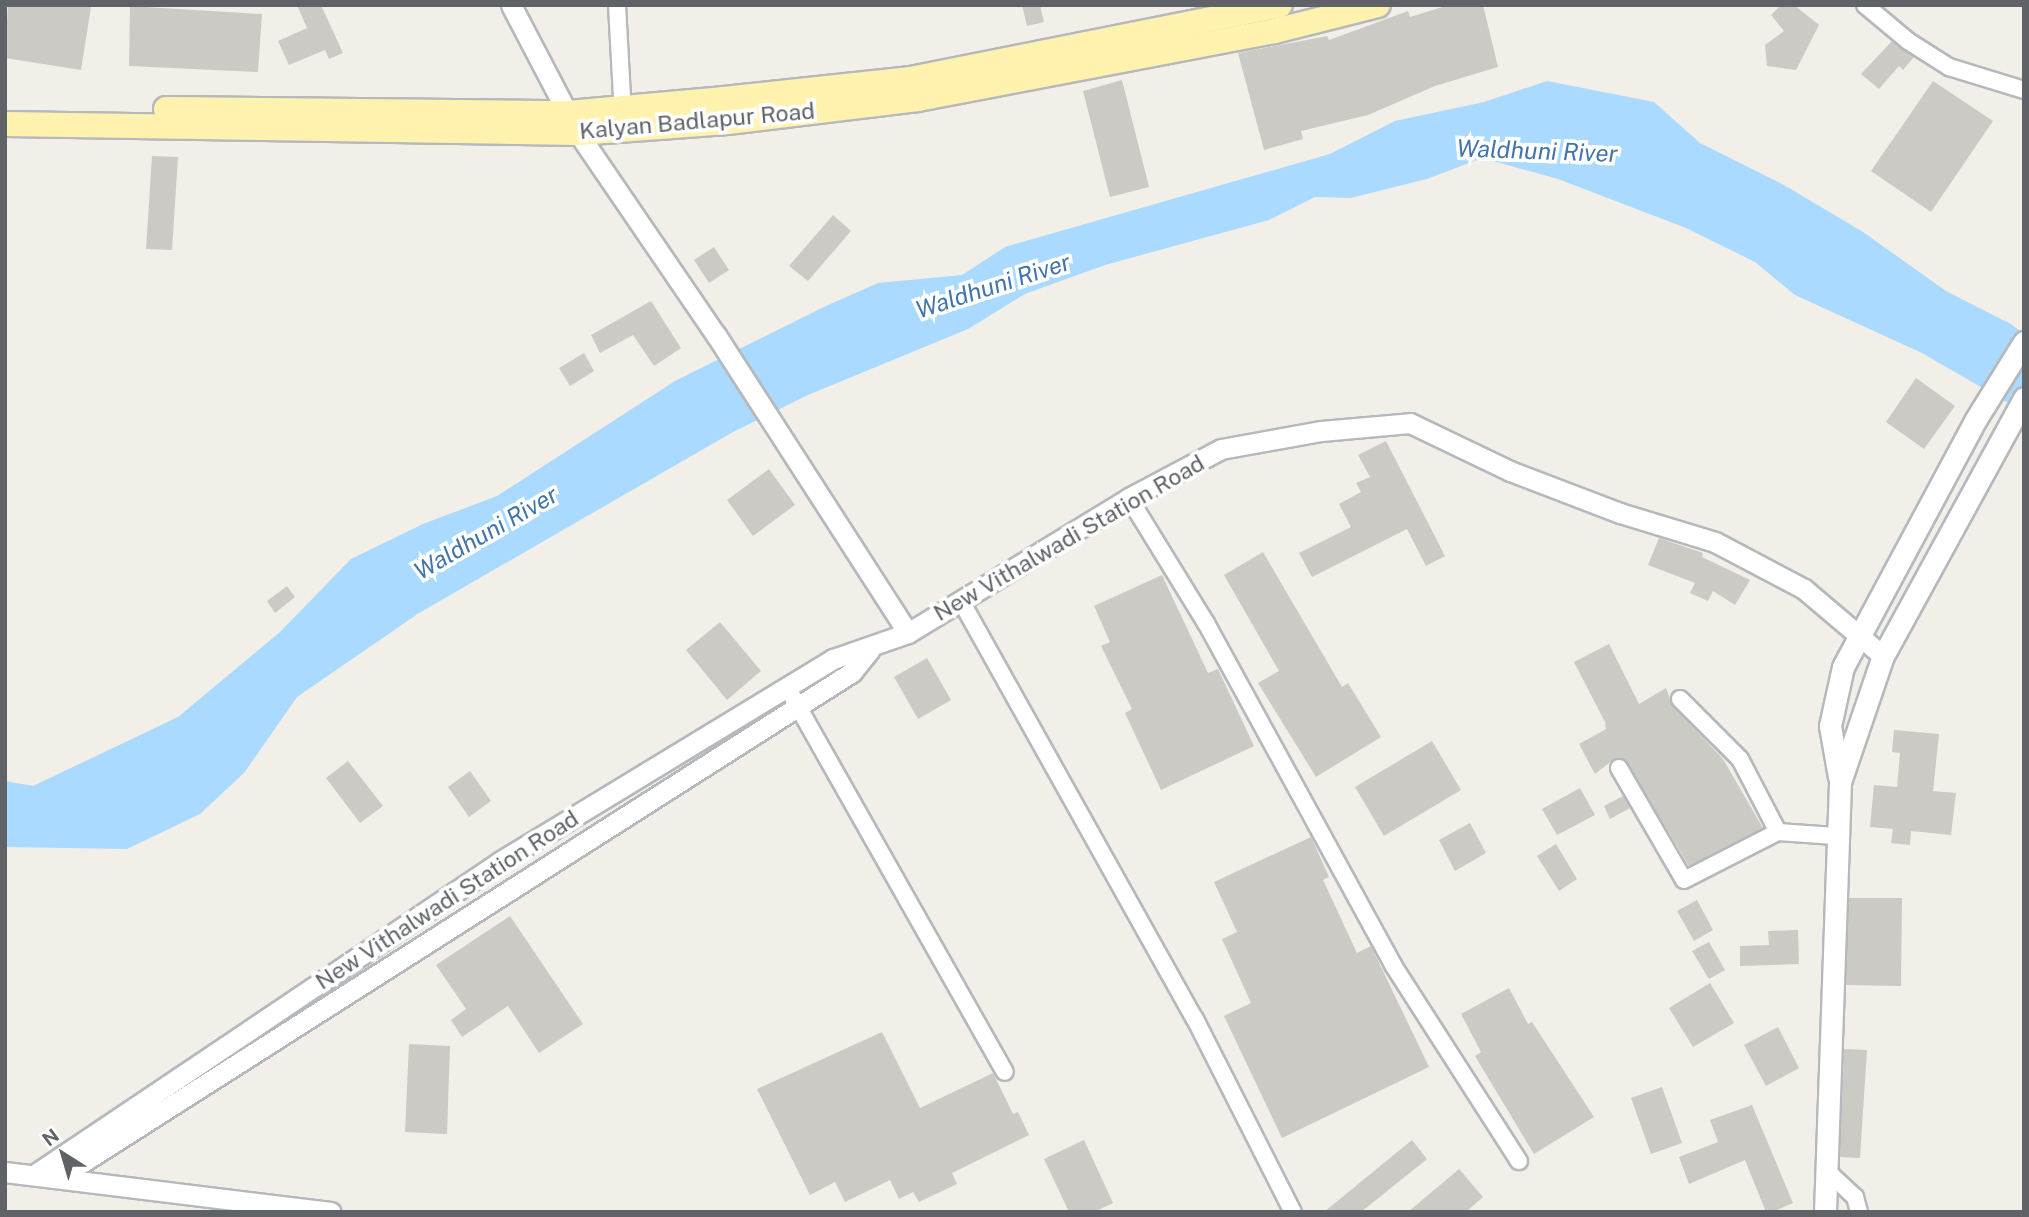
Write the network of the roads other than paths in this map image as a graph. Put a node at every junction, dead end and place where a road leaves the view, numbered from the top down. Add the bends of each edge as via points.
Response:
1 (511, 5) edge
2 (617, 5) edge
3 (1378, 5) edge
4 (1865, 5) edge
5 (1266, 7) edge
6 (1275, 31) junction
7 (2024, 90) edge
8 (5, 107) edge
9 (623, 119) junction
10 (573, 123) junction
11 (5, 124) edge
12 (2024, 342) edge
13 (2024, 398) edge
14 (1129, 498) junction
15 (961, 601) junction
16 (908, 633) junction
17 (1857, 634) junction
18 (870, 650) junction
19 (1883, 656) junction
20 (787, 687) junction
21 (1680, 699) dead end
22 (798, 704) junction
23 (1619, 768) dead end
24 (1840, 782) junction
25 (602, 800) junction
26 (617, 820) junction
27 (1778, 832) junction
28 (1835, 836) junction
29 (1005, 1072) dead end
30 (1519, 1161) dead end
31 (1826, 1170) junction
32 (5, 1172) edge
33 (37, 1173) junction
34 (61, 1176) junction
35 (331, 1212) edge
36 (1293, 1212) edge
37 (1825, 1212) edge
38 (1859, 1212) edge

1 - 10 street
2 - 9 street
3 - 6 main road, Kalyan Badlapur Road
4 - 7 street via 1949,67
5 - 6 street
5 - 9 main road, Kalyan Badlapur Road via 911,79
6 - 9 main road, Kalyan Badlapur Road via 918,99
8 - 10 main road, Kalyan Badlapur Road
9 - 10 main road, Kalyan Badlapur Road
10 - 11 main road, Kalyan Badlapur Road
10 - 16 street
12 - 17 main road
13 - 19 main road
14 - 15 street, New Vithalwadi Station Road
14 - 17 street, New Vithalwadi Station Road via 1222,449 1321,431 1410,423 1510,471 1620,513 1715,542 1804,589
14 - 30 street via 1206,624 1393,965
15 - 16 street, New Vithalwadi Station Road
15 - 36 street via 1195,1019
16 - 18 street, New Vithalwadi Station Road
17 - 19 street, New Vithalwadi Station Road
17 - 24 main road via 1843,667 1830,726
18 - 20 street, New Vithalwadi Station Road via 833,659
18 - 22 street, New Vithalwadi Station Road via 852,673
19 - 24 main road
20 - 22 street
20 - 25 street, New Vithalwadi Station Road
21 - 27 street via 1740,758
22 - 26 street, New Vithalwadi Station Road
22 - 29 street
23 - 27 street via 1684,880
24 - 28 main road
25 - 26 street
25 - 33 street, New Vithalwadi Station Road via 501,861
26 - 34 street, New Vithalwadi Station Road
27 - 28 street
28 - 31 main road
31 - 37 main road
31 - 38 street via 1855,1197
32 - 33 street
33 - 34 street
34 - 35 street

